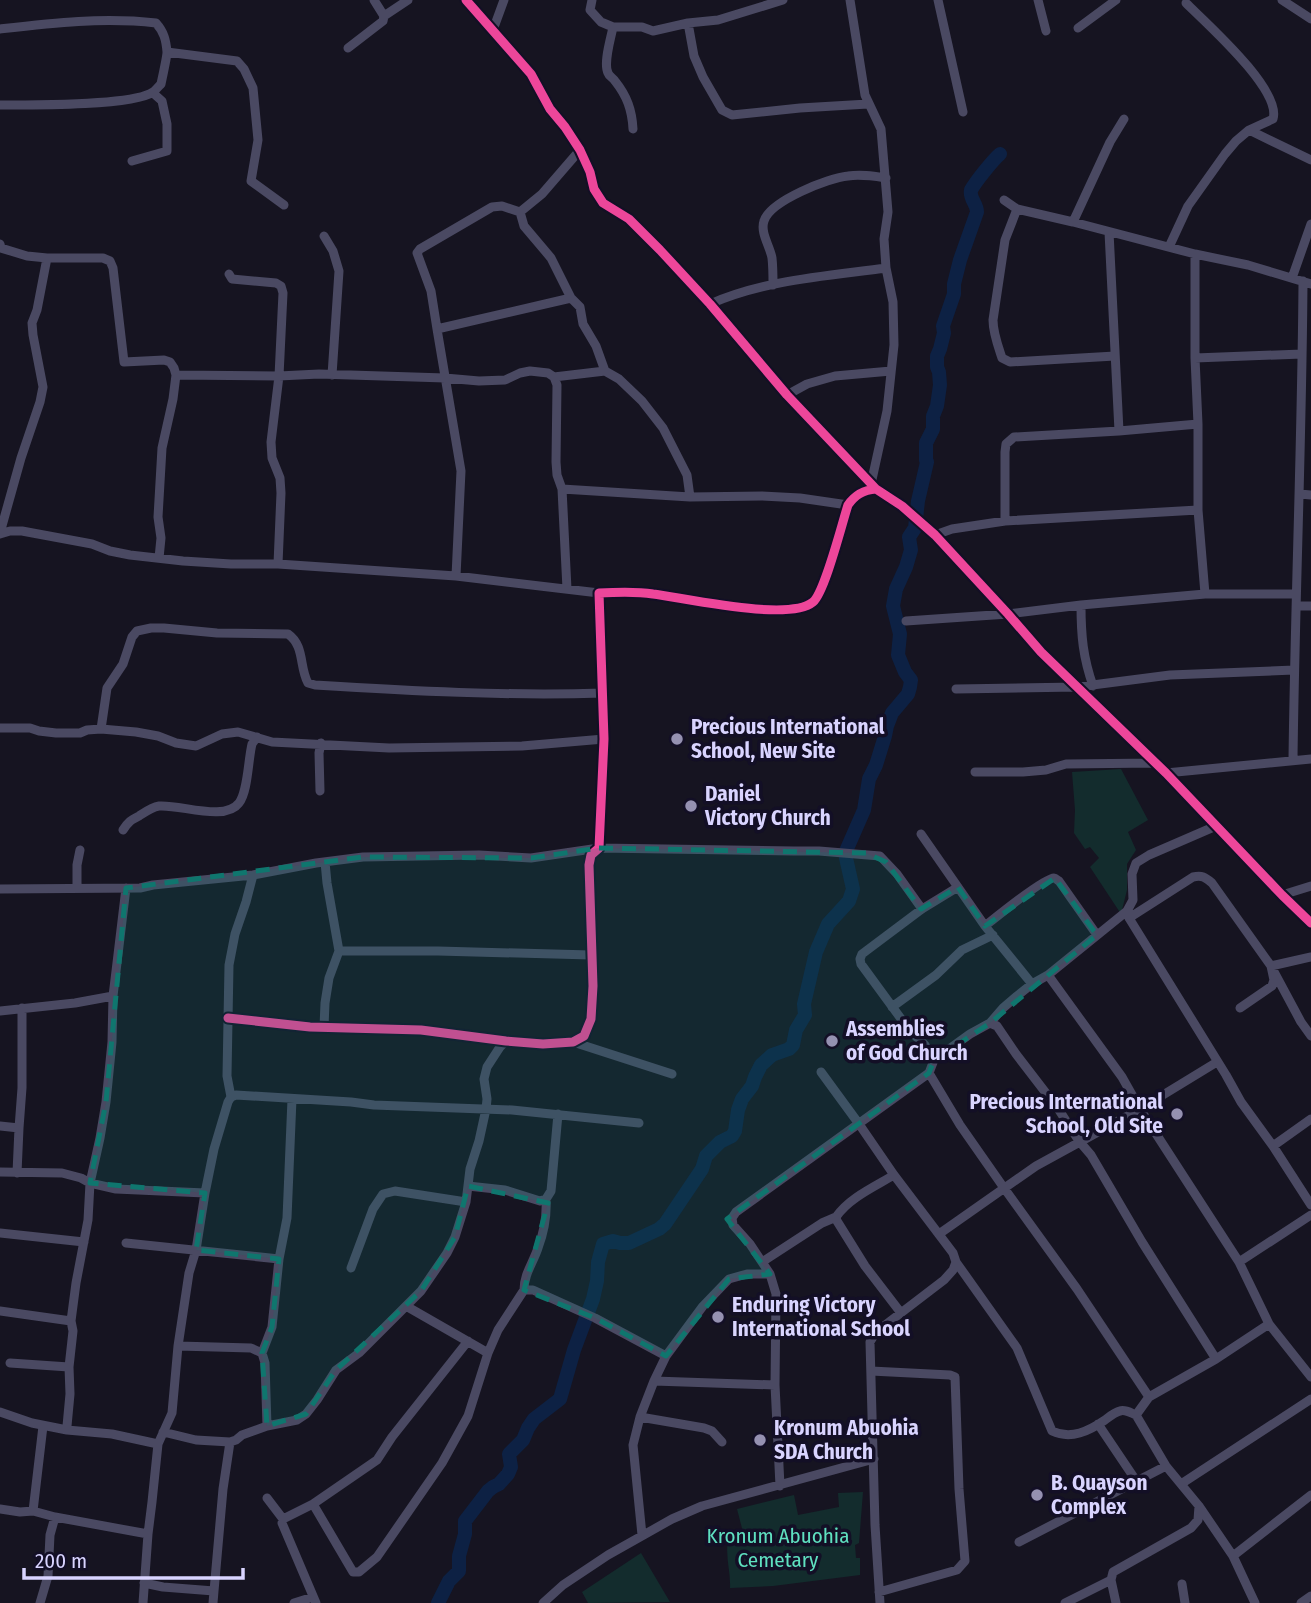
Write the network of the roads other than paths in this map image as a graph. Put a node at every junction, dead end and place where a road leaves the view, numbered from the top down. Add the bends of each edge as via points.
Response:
1 (374, 0) edge
2 (408, 0) edge
3 (466, 0) edge
4 (505, 0) edge
5 (592, 0) edge
6 (783, 0) edge
7 (850, 0) edge
8 (938, 0) edge
9 (1038, 0) edge
10 (1116, 0) edge
11 (1282, 0) edge
12 (1186, 3) dead end
13 (384, 16) junction
14 (1311, 19) edge
15 (688, 23) junction
16 (613, 27) junction
17 (1078, 28) dead end
18 (0, 29) edge
19 (493, 30) junction
20 (1045, 31) dead end
21 (348, 48) dead end
22 (167, 52) junction
23 (161, 85) junction
24 (153, 93) junction
25 (162, 101) junction
26 (869, 104) junction
27 (0, 106) edge
28 (963, 112) dead end
29 (1124, 119) dead end
30 (633, 129) dead end
31 (1249, 130) junction
32 (580, 150) junction
33 (1311, 160) edge
34 (132, 161) dead end
35 (886, 178) junction
36 (1004, 200) dead end
37 (284, 205) dead end
38 (1017, 209) junction
39 (520, 212) junction
40 (1073, 222) junction
41 (1311, 223) edge
42 (1109, 232) junction
43 (324, 236) dead end
44 (0, 246) edge
45 (1169, 247) junction
46 (1307, 251) edge
47 (1195, 254) junction
48 (47, 258) junction
49 (886, 268) junction
50 (229, 274) dead end
51 (1292, 278) junction
52 (1307, 283) edge
53 (773, 285) junction
54 (571, 298) junction
55 (710, 304) junction
56 (437, 329) junction
57 (1302, 354) junction
58 (1115, 356) junction
59 (1195, 358) junction
60 (605, 371) junction
61 (891, 371) junction
62 (176, 375) junction
63 (332, 375) junction
64 (279, 376) junction
65 (554, 377) junction
66 (445, 378) junction
67 (787, 395) junction
68 (1198, 424) junction
69 (1119, 431) junction
70 (873, 486) junction
71 (562, 489) junction
72 (1300, 494) junction
73 (1311, 495) edge
74 (690, 497) junction
75 (848, 505) junction
76 (1198, 510) junction
77 (1005, 521) junction
78 (0, 533) edge
79 (935, 535) junction
80 (159, 558) junction
81 (278, 564) junction
82 (456, 576) junction
83 (567, 589) junction
84 (599, 593) junction
85 (1205, 594) junction
86 (1295, 594) junction
87 (1081, 605) junction
88 (1296, 606) junction
89 (1311, 606) edge
90 (1008, 614) junction
91 (906, 621) dead end
92 (1294, 670) junction
93 (1093, 686) junction
94 (1077, 687) junction
95 (956, 689) dead end
96 (603, 693) junction
97 (0, 728) edge
98 (101, 729) junction
99 (257, 737) junction
100 (604, 739) junction
101 (321, 743) junction
102 (1293, 759) junction
103 (1311, 759) edge
104 (1154, 763) junction
105 (975, 772) dead end
106 (1166, 773) junction
107 (320, 791) dead end
108 (1216, 826) junction
109 (123, 830) dead end
110 (921, 834) dead end
111 (599, 848) junction
112 (80, 850) dead end
113 (325, 862) junction
114 (253, 875) junction
115 (1311, 886) edge
116 (958, 887) junction
117 (0, 888) edge
118 (77, 888) junction
119 (126, 888) junction
120 (1282, 895) junction
121 (922, 909) junction
122 (1128, 915) junction
123 (1311, 923) edge
124 (985, 926) junction
125 (993, 935) junction
126 (1097, 935) junction
127 (340, 951) junction
128 (591, 956) junction
129 (1311, 957) edge
130 (1271, 966) junction
131 (1048, 975) junction
132 (1032, 984) junction
133 (113, 996) junction
134 (892, 1007) junction
135 (22, 1008) junction
136 (1240, 1008) dead end
137 (0, 1012) edge
138 (228, 1018) junction
139 (990, 1023) junction
140 (324, 1027) junction
141 (1311, 1036) edge
142 (506, 1041) junction
143 (573, 1042) junction
144 (934, 1060) junction
145 (1217, 1062) junction
146 (821, 1072) dead end
147 (929, 1073) junction
148 (672, 1074) dead end
149 (231, 1097) junction
150 (292, 1098) junction
151 (486, 1109) junction
152 (1140, 1109) junction
153 (558, 1114) junction
154 (1311, 1119) edge
155 (639, 1123) dead end
156 (859, 1124) junction
157 (0, 1126) edge
158 (19, 1128) junction
159 (1079, 1141) junction
160 (1273, 1146) junction
161 (0, 1172) edge
162 (17, 1173) junction
163 (894, 1175) junction
164 (90, 1183) junction
165 (468, 1186) junction
166 (1004, 1188) junction
167 (205, 1194) junction
168 (546, 1199) junction
169 (466, 1202) junction
170 (1311, 1205) edge
171 (1311, 1215) edge
172 (836, 1217) junction
173 (0, 1233) edge
174 (939, 1234) junction
175 (85, 1242) junction
176 (126, 1243) dead end
177 (196, 1250) junction
178 (279, 1259) junction
179 (762, 1262) junction
180 (956, 1262) junction
181 (1239, 1262) junction
182 (351, 1268) dead end
183 (770, 1274) junction
184 (524, 1290) junction
185 (406, 1306) junction
186 (0, 1311) edge
187 (901, 1313) junction
188 (71, 1321) junction
189 (1269, 1324) junction
190 (468, 1342) junction
191 (178, 1346) junction
192 (262, 1353) junction
193 (488, 1353) junction
194 (666, 1356) junction
195 (1216, 1359) junction
196 (10, 1363) dead end
197 (69, 1367) junction
198 (871, 1371) junction
199 (1311, 1377) edge
200 (654, 1381) junction
201 (775, 1385) junction
202 (1149, 1397) junction
203 (1311, 1399) edge
204 (0, 1412) edge
205 (1136, 1415) junction
206 (640, 1417) junction
207 (1098, 1424) junction
208 (43, 1426) junction
209 (267, 1426) junction
210 (67, 1430) junction
211 (163, 1432) junction
212 (230, 1442) junction
213 (722, 1442) dead end
214 (158, 1444) junction
215 (874, 1459) junction
216 (1166, 1466) junction
217 (1137, 1482) junction
218 (1181, 1484) junction
219 (780, 1486) junction
220 (1311, 1495) edge
221 (267, 1498) dead end
222 (313, 1504) junction
223 (1199, 1506) junction
224 (0, 1509) edge
225 (33, 1511) junction
226 (55, 1517) junction
227 (283, 1519) junction
228 (148, 1534) junction
229 (642, 1535) junction
230 (1019, 1542) dead end
231 (1233, 1556) junction
232 (1111, 1580) junction
233 (144, 1583) junction
234 (1182, 1584) dead end
235 (214, 1591) junction
236 (879, 1592) junction
237 (1311, 1596) edge
238 (314, 1600) edge
239 (40, 1603) edge
240 (143, 1603) edge
241 (212, 1603) edge
242 (294, 1603) edge
243 (543, 1603) edge
244 (880, 1603) edge
245 (1065, 1603) edge
246 (1116, 1603) edge
247 (1185, 1603) edge
248 (1255, 1603) edge
249 (1301, 1603) edge

1 - 13 street
2 - 13 street
3 - 19 street
4 - 19 street
5 - 16 street via 592,13
6 - 15 street via 718,20
7 - 26 street
8 - 28 street
9 - 20 street
10 - 17 street
11 - 14 street
12 - 31 street via 1251,68 1273,105 1273,118
13 - 21 street
15 - 16 street via 653,31
15 - 26 street via 703,77 722,110 732,115
16 - 30 street via 606,65 627,98
18 - 22 street via 101,19 156,23
19 - 32 street via 531,74
22 - 23 street
22 - 37 street via 237,61 244,69 253,88 258,140 251,181
23 - 24 street
23 - 25 street
24 - 25 street
24 - 27 street via 113,101
25 - 34 street via 167,151
26 - 35 street via 881,129
29 - 40 street
31 - 33 street
31 - 45 street via 1225,154 1188,206
32 - 39 street
32 - 55 street via 603,203 629,219
35 - 49 street
35 - 53 street via 845,176 818,184 769,212 763,230 772,257
36 - 38 street
38 - 40 street
38 - 58 street via 1005,240 993,320 1002,358 1010,362
39 - 54 street via 524,226 551,258
39 - 56 street via 492,207 417,253 431,291
40 - 42 street
41 - 46 street
42 - 45 street
42 - 58 street
43 - 63 street via 339,271
44 - 48 street
45 - 47 street
46 - 51 street
47 - 51 street
47 - 59 street
48 - 62 street via 110,261 124,362 164,360
48 - 78 street via 32,323 43,387
49 - 53 street
49 - 61 street via 893,302
50 - 64 street via 232,279 281,286
51 - 52 street
52 - 57 street
53 - 55 street
54 - 56 street
54 - 60 street via 580,307
55 - 67 street
56 - 66 street
57 - 59 street
57 - 72 street
58 - 69 street
59 - 68 street
60 - 65 street
60 - 74 street via 642,401 663,428 687,475
61 - 67 street via 835,376
61 - 70 street
62 - 64 street
62 - 80 street via 162,447
63 - 64 street
63 - 66 street
64 - 81 street via 271,442 281,493
65 - 66 street via 530,371 505,380
65 - 71 street via 556,462
66 - 82 street via 461,471
67 - 70 street
68 - 69 street
68 - 76 street
69 - 77 street via 1014,437 1005,452
70 - 75 street
70 - 79 street
71 - 74 street
71 - 83 street
72 - 73 street
72 - 86 street
74 - 75 street via 762,496
75 - 84 street via 823,584 813,602 799,608 765,610 652,594
76 - 77 street
76 - 85 street
77 - 79 street
78 - 80 street via 22,531
79 - 90 street
80 - 81 street
81 - 82 street
82 - 83 street
83 - 84 street
84 - 96 street
85 - 86 street
85 - 87 street
86 - 88 street
87 - 90 street
87 - 93 street via 1084,662
88 - 89 street
88 - 92 street
90 - 91 street
90 - 94 street
92 - 93 street via 1170,676
92 - 102 street
93 - 94 street
94 - 95 street
94 - 104 street
96 - 98 street via 431,692 315,685 308,683 296,639 288,634 151,628 136,631 132,637 105,694
96 - 100 street
97 - 98 street via 56,733
98 - 99 street via 196,746 222,734
99 - 101 street
99 - 109 street via 238,805 226,811 199,812 156,806 128,821
100 - 101 street via 522,746 389,748
100 - 111 street
101 - 107 street
102 - 103 street
102 - 106 street
104 - 105 street
104 - 106 street
106 - 108 street
108 - 120 street
108 - 122 street via 1136,863
110 - 116 street
111 - 113 street via 531,858 363,857
111 - 121 street via 819,850 880,856
111 - 128 street via 589,865
112 - 118 street
113 - 114 street
113 - 127 street
114 - 119 street
114 - 138 street via 234,934
115 - 120 street
116 - 121 street
116 - 124 street
117 - 118 street
118 - 119 street
119 - 133 street
120 - 123 street
121 - 134 street via 860,959
122 - 126 street
122 - 130 street via 1193,877 1205,876
122 - 145 street
124 - 125 street
124 - 126 street via 1055,878
125 - 132 street
125 - 134 street via 962,950
126 - 131 street
127 - 128 street
127 - 140 street via 329,978
128 - 143 street via 591,1019 584,1036
129 - 130 street
130 - 136 street via 1272,986
130 - 141 street
131 - 132 street
131 - 152 street
132 - 139 street
133 - 135 street
133 - 164 street via 106,1102
134 - 144 street
135 - 137 street
135 - 158 street
138 - 140 street
138 - 149 street
139 - 144 street
139 - 159 street via 998,1026
140 - 142 street via 422,1030
142 - 143 street
142 - 151 street via 487,1067
143 - 148 street
144 - 147 street
145 - 152 street
145 - 160 street
146 - 156 street
147 - 156 street
147 - 166 street
149 - 150 street
149 - 167 street
150 - 151 street
150 - 178 street via 287,1218
151 - 153 street
151 - 165 street
152 - 159 street
152 - 181 street
153 - 155 street
153 - 168 street via 551,1191
154 - 160 street
156 - 163 street
156 - 179 street via 736,1212 733,1225
157 - 158 street
158 - 162 street
159 - 166 street
159 - 195 street
160 - 170 street
161 - 162 street
162 - 164 street via 62,1173
163 - 172 street
163 - 174 street
164 - 167 street via 132,1191
164 - 175 street
165 - 168 street
165 - 169 street
166 - 174 street
166 - 202 street
167 - 177 street
168 - 184 street via 544,1227
169 - 182 street via 395,1191 383,1194
169 - 185 street via 447,1253
171 - 181 street
172 - 179 street
172 - 187 street
173 - 175 street
174 - 180 street
175 - 188 street
176 - 177 street
177 - 178 street
177 - 191 street
178 - 192 street via 272,1327
179 - 183 street
180 - 187 street via 944,1280
180 - 207 street via 1017,1348 1052,1431 1073,1435
181 - 189 street
183 - 194 street via 729,1279
183 - 201 street via 776,1294
184 - 193 street
184 - 194 street via 595,1318
185 - 190 street
185 - 209 street via 336,1370 306,1414
186 - 188 street
187 - 198 street via 870,1342
188 - 197 street
189 - 195 street
189 - 199 street
190 - 193 street
190 - 222 street via 377,1461
191 - 192 street via 251,1348
191 - 211 street via 172,1413
192 - 209 street
193 - 222 street via 468,1416 442,1463 377,1557 359,1572 353,1572
194 - 200 street
195 - 202 street
196 - 197 street
197 - 210 street
198 - 215 street
198 - 236 street via 950,1374 956,1380 965,1561 957,1570
200 - 201 street
200 - 206 street
201 - 219 street
202 - 205 street
203 - 218 street
204 - 208 street
205 - 207 street via 1121,1410
205 - 216 street
206 - 213 street via 704,1427
206 - 229 street via 632,1444
207 - 217 street
208 - 210 street
208 - 225 street
209 - 212 street
210 - 214 street
211 - 212 street
211 - 214 street
212 - 235 street
214 - 228 street
215 - 219 street
215 - 236 street
216 - 217 street
216 - 218 street
217 - 230 street
218 - 223 street
219 - 229 street via 702,1506
220 - 231 street
221 - 227 street
222 - 227 street
223 - 231 street
223 - 232 street via 1196,1523 1113,1572
224 - 225 street
225 - 226 street
226 - 228 street
226 - 239 street
227 - 238 street
228 - 233 street
229 - 243 street via 563,1585
231 - 248 street
232 - 245 street
232 - 246 street
233 - 235 street
233 - 240 street
234 - 247 street
235 - 241 street
236 - 244 street
237 - 249 street
238 - 242 street

